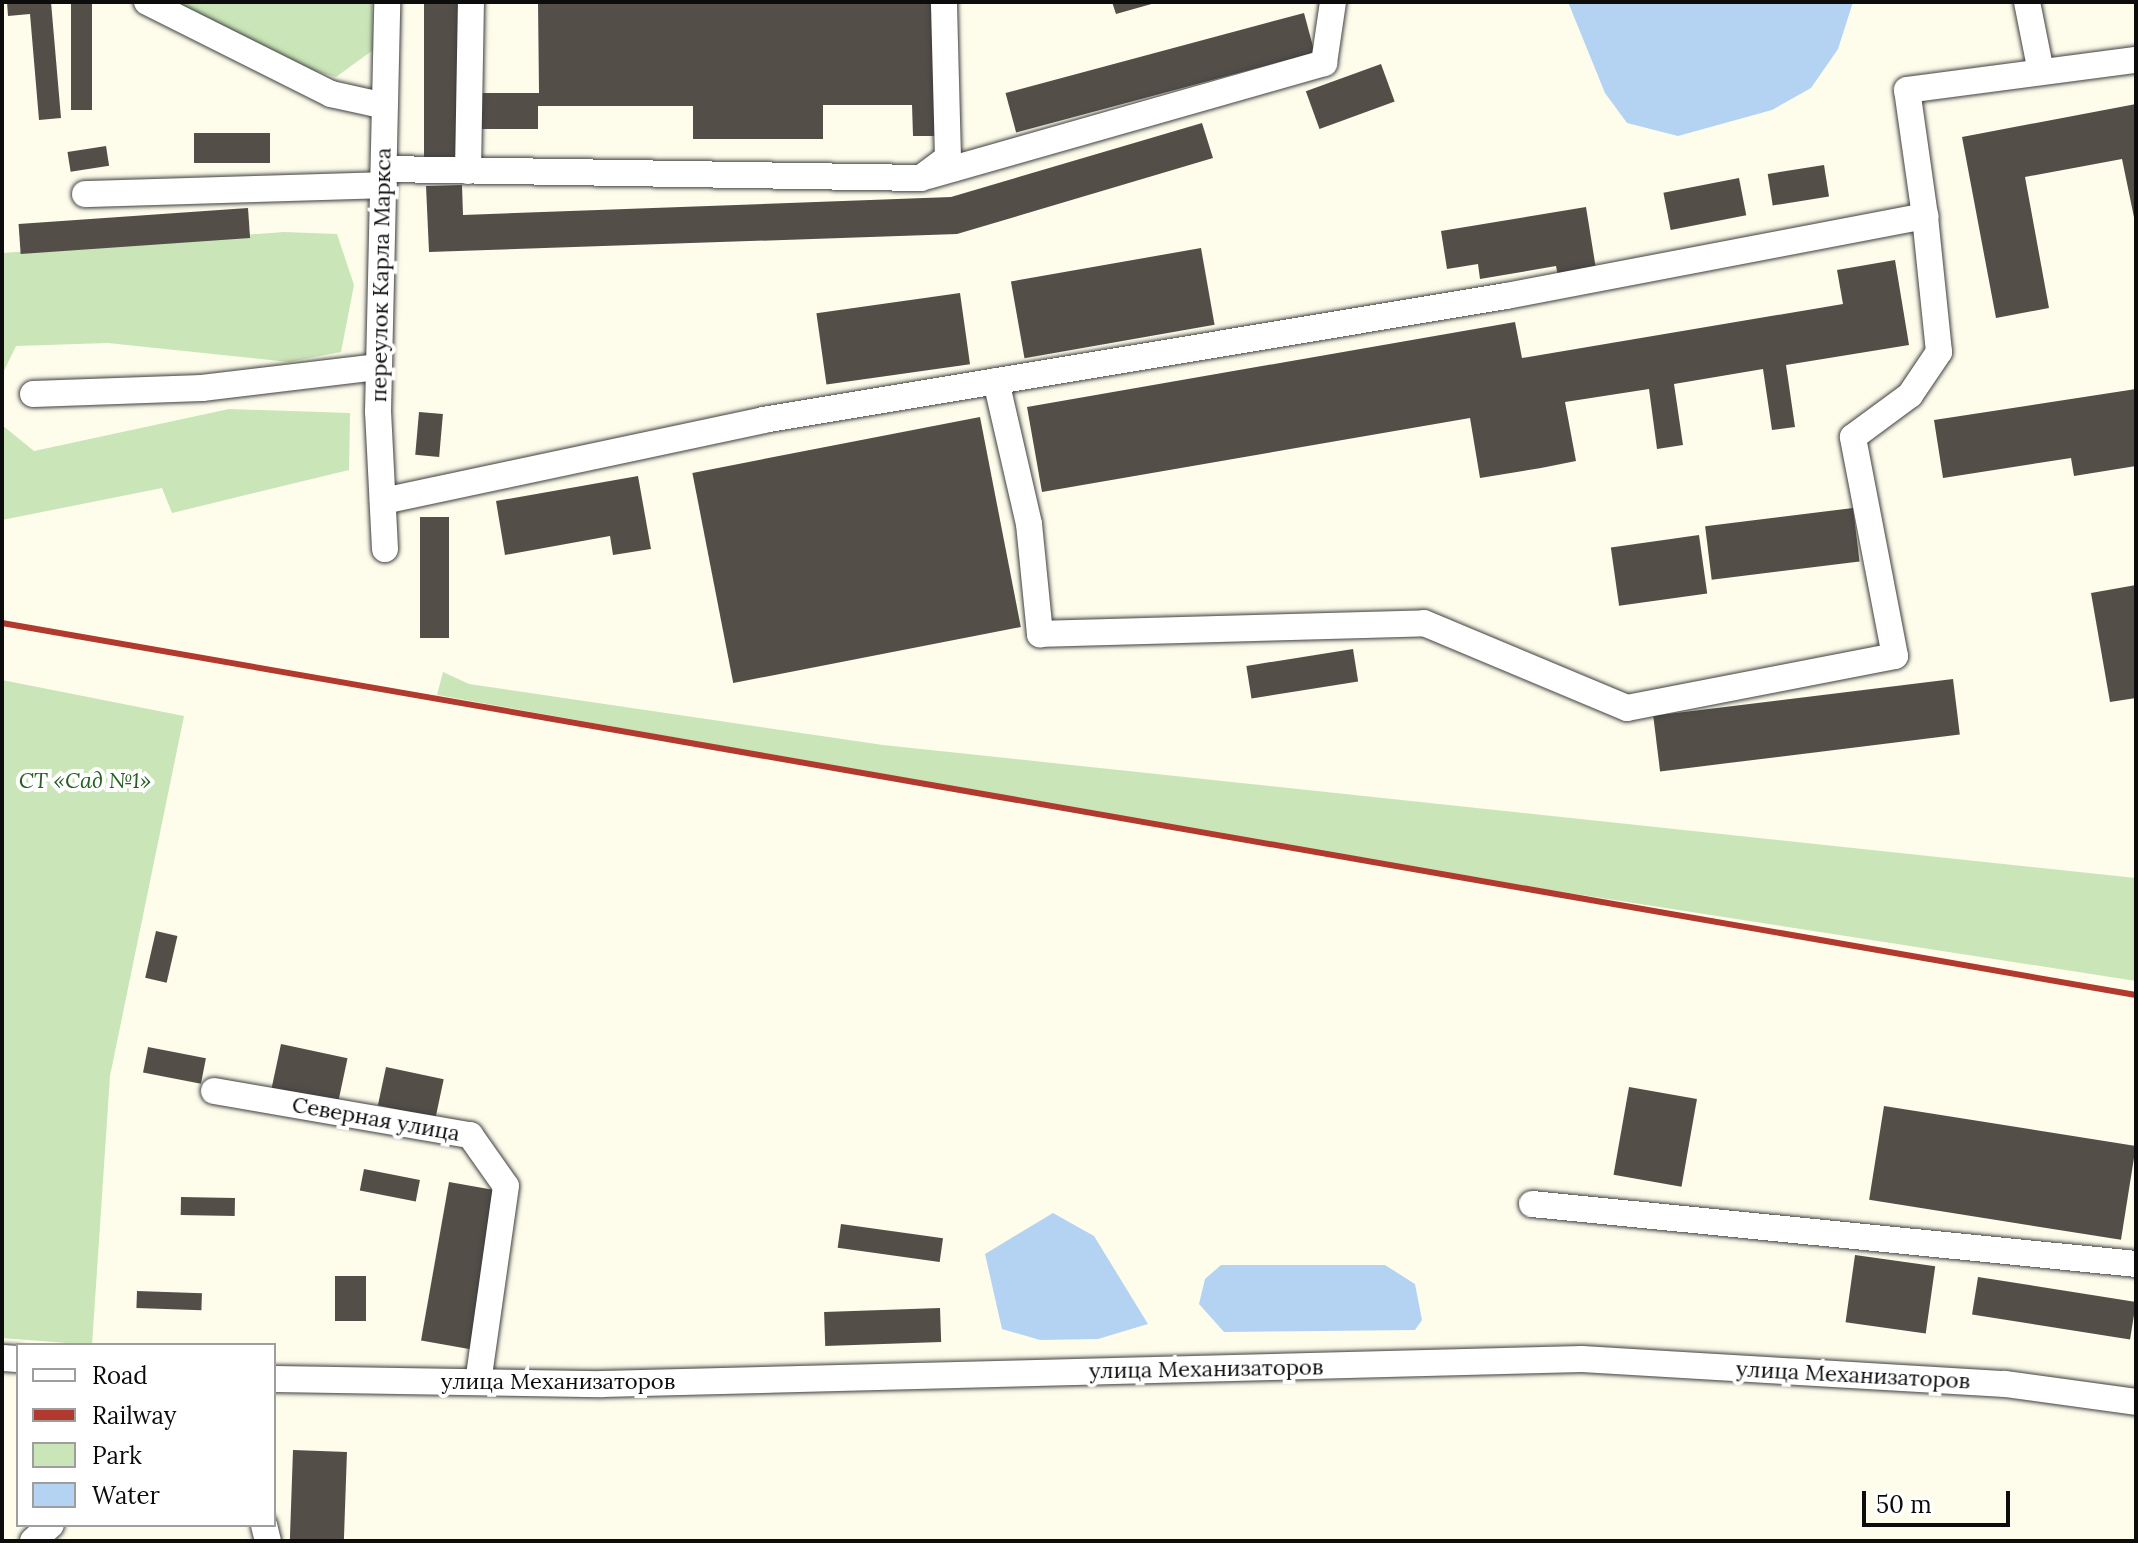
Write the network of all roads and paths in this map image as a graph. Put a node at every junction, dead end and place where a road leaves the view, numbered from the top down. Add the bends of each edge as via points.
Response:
1 (147, 2) edge
2 (387, 2) edge
3 (471, 2) edge
4 (944, 2) edge
5 (1333, 2) edge
6 (2027, 2) edge
7 (2136, 60) edge
8 (2041, 72) junction
9 (385, 106) junction
10 (468, 171) junction
11 (384, 177) junction
12 (921, 178) junction
13 (85, 194) dead end
14 (1925, 216) junction
15 (379, 367) junction
16 (996, 381) junction
17 (33, 394) dead end
18 (383, 501) junction
19 (385, 549) dead end
20 (214, 1091) dead end
21 (1532, 1204) dead end
22 (2136, 1264) edge
23 (276, 1379) edge
24 (478, 1382) junction
25 (2136, 1402) edge
26 (49, 1527) edge
27 (33, 1541) edge

1 - 9 street via 331,94
2 - 9 street, переулок Карла Маркса
3 - 10 street
4 - 12 street via 948,158
5 - 12 street via 1324,63
6 - 8 street
7 - 8 street
8 - 14 street via 1907,90
9 - 11 street, переулок Карла Маркса
10 - 11 street
10 - 12 street
11 - 13 street
11 - 15 street, переулок Карла Маркса
14 - 16 street
14 - 16 street via 1939,352 1910,395 1853,437 1895,656 1627,708 1424,623 1040,634 1029,524
15 - 17 street via 202,388
15 - 18 street, переулок Карла Маркса
16 - 18 street via 763,420
18 - 19 street, переулок Карла Маркса
20 - 24 street, Северная улица via 470,1135 506,1186
21 - 22 street
23 - 24 street, улица Механизаторов
24 - 25 street, улица Механизаторов via 1582,1359 2005,1384
26 - 27 street

